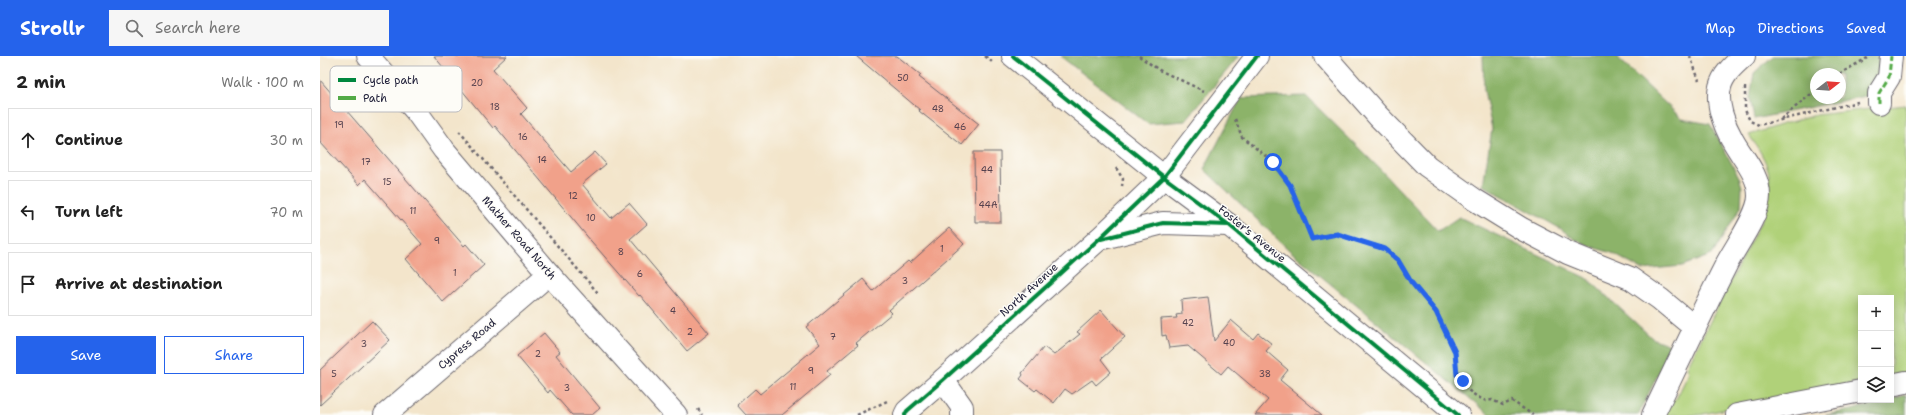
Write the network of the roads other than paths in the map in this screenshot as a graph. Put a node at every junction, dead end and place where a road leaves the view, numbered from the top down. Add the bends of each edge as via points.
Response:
1 (368, 56) edge
2 (1258, 56) edge
3 (1325, 56) edge
4 (1744, 56) edge
5 (1891, 56) edge
6 (1005, 61) edge
7 (377, 66) edge
8 (1879, 103) road end
9 (417, 112) edge
10 (1164, 177) junction
11 (1229, 225) junction
12 (1099, 239) junction
13 (549, 274) junction
14 (1694, 328) junction
15 (943, 380) junction
16 (1906, 382) edge
17 (1894, 384) edge
18 (1858, 392) edge
19 (684, 409) edge
20 (898, 410) edge
21 (385, 415) edge
22 (962, 415) edge
23 (1458, 415) edge
24 (1653, 415) edge
25 (1737, 415) edge

1 - 7 street, Mather Road North
2 - 10 street, North Avenue
3 - 14 street via 1427,166 1522,229 1568,254 1630,278
4 - 14 street via 1729,70 1720,86 1720,106 1725,125 1756,179 1759,197 1754,214
5 - 8 street via 1889,77 1880,93
6 - 10 street, Foster's Avenue
9 - 13 street, Mather Road North via 444,150
10 - 11 street, Foster's Avenue
10 - 12 street, North Avenue
11 - 12 street via 1163,223
11 - 23 street, Foster's Avenue
12 - 15 street, North Avenue
13 - 19 street, Mather Road North
13 - 21 street, Cypress Road
14 - 24 street
15 - 20 street, North Avenue
15 - 22 street via 962,407
16 - 17 street
18 - 25 street

